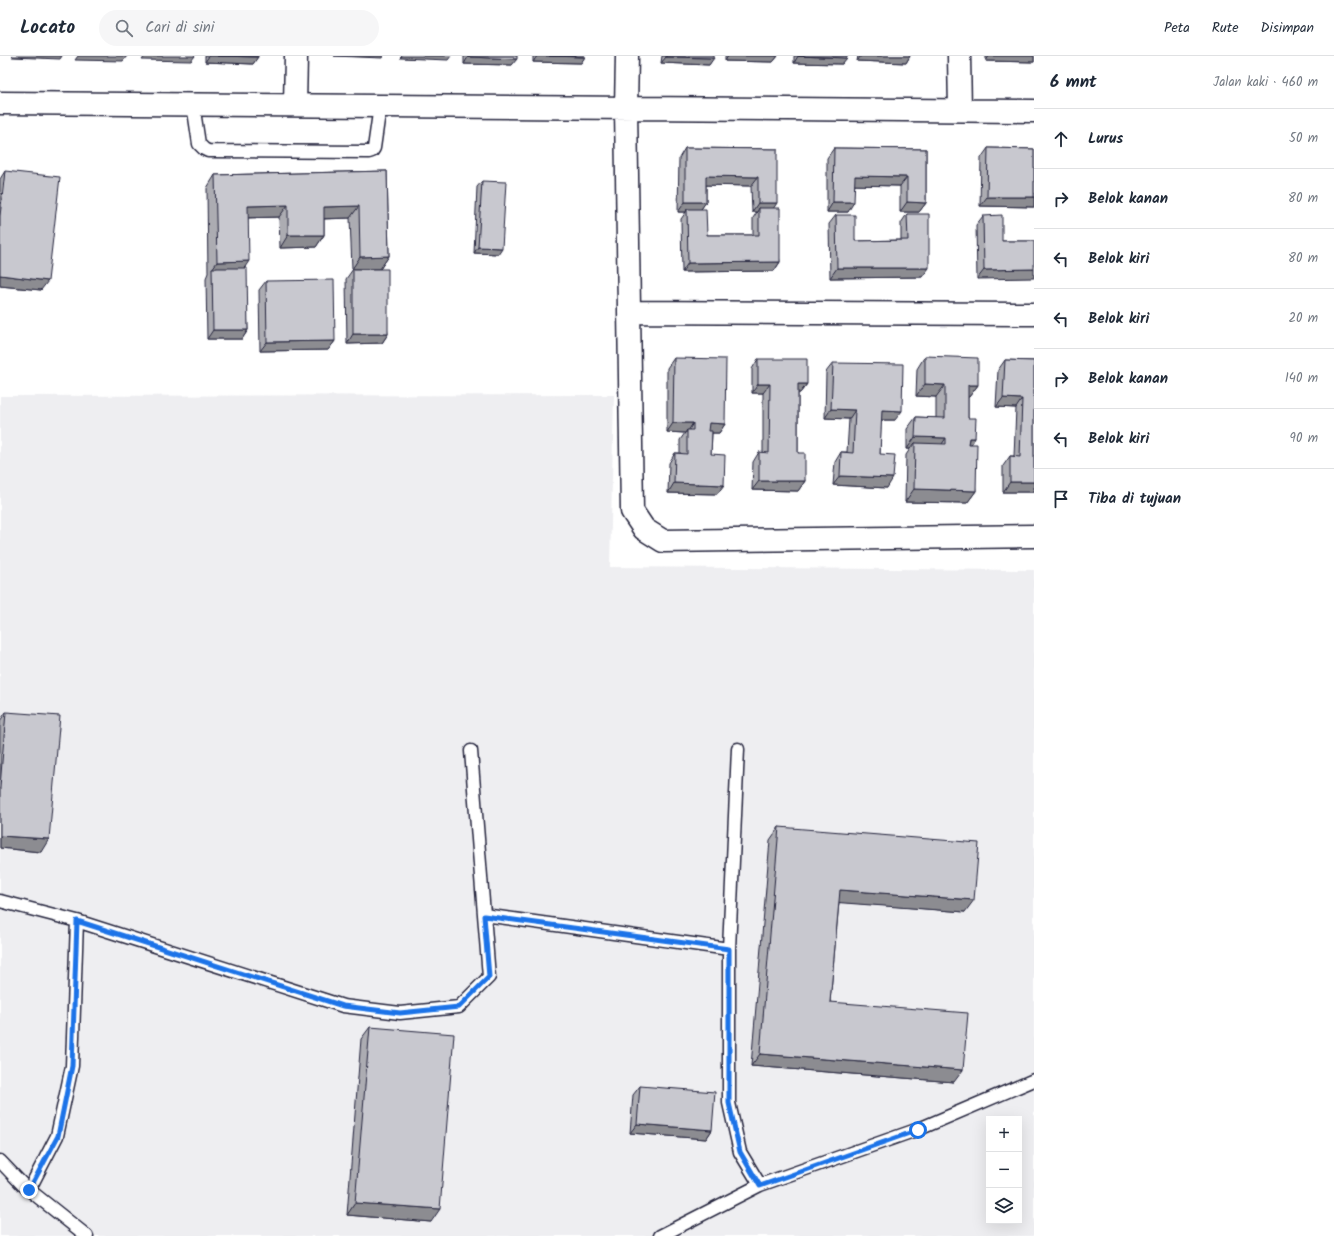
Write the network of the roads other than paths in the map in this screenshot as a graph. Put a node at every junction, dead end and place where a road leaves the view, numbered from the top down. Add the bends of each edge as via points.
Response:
1 (296, 56) edge
2 (627, 56) edge
3 (959, 56) edge
4 (0, 103) edge
5 (193, 104) junction
6 (295, 105) junction
7 (380, 106) junction
8 (626, 108) junction
9 (960, 110) junction
10 (1034, 111) edge
11 (629, 312) junction
12 (1034, 314) edge
13 (1034, 536) edge
14 (738, 749) dead end
15 (471, 751) dead end
16 (0, 901) edge
17 (484, 916) junction
18 (77, 921) junction
19 (729, 949) junction
20 (1034, 1080) edge
21 (0, 1161) edge
22 (760, 1186) junction
23 (29, 1190) junction
24 (88, 1236) edge
25 (660, 1236) edge

1 - 6 street
2 - 8 street
3 - 9 street
4 - 5 street
5 - 6 street
5 - 7 lane via 199,144 204,149 362,152 372,151 374,148
6 - 7 street
7 - 8 street
8 - 9 street
8 - 11 street
9 - 10 street
11 - 12 street
11 - 13 street via 632,511 644,529 663,541
14 - 19 lane
15 - 17 lane
16 - 18 lane
17 - 18 lane via 489,977 459,1007 400,1013 343,1006
17 - 19 lane
18 - 23 lane via 72,1066 58,1136
19 - 22 lane via 729,1103 740,1152
20 - 22 lane via 918,1130
21 - 23 lane
22 - 25 lane
23 - 24 lane

